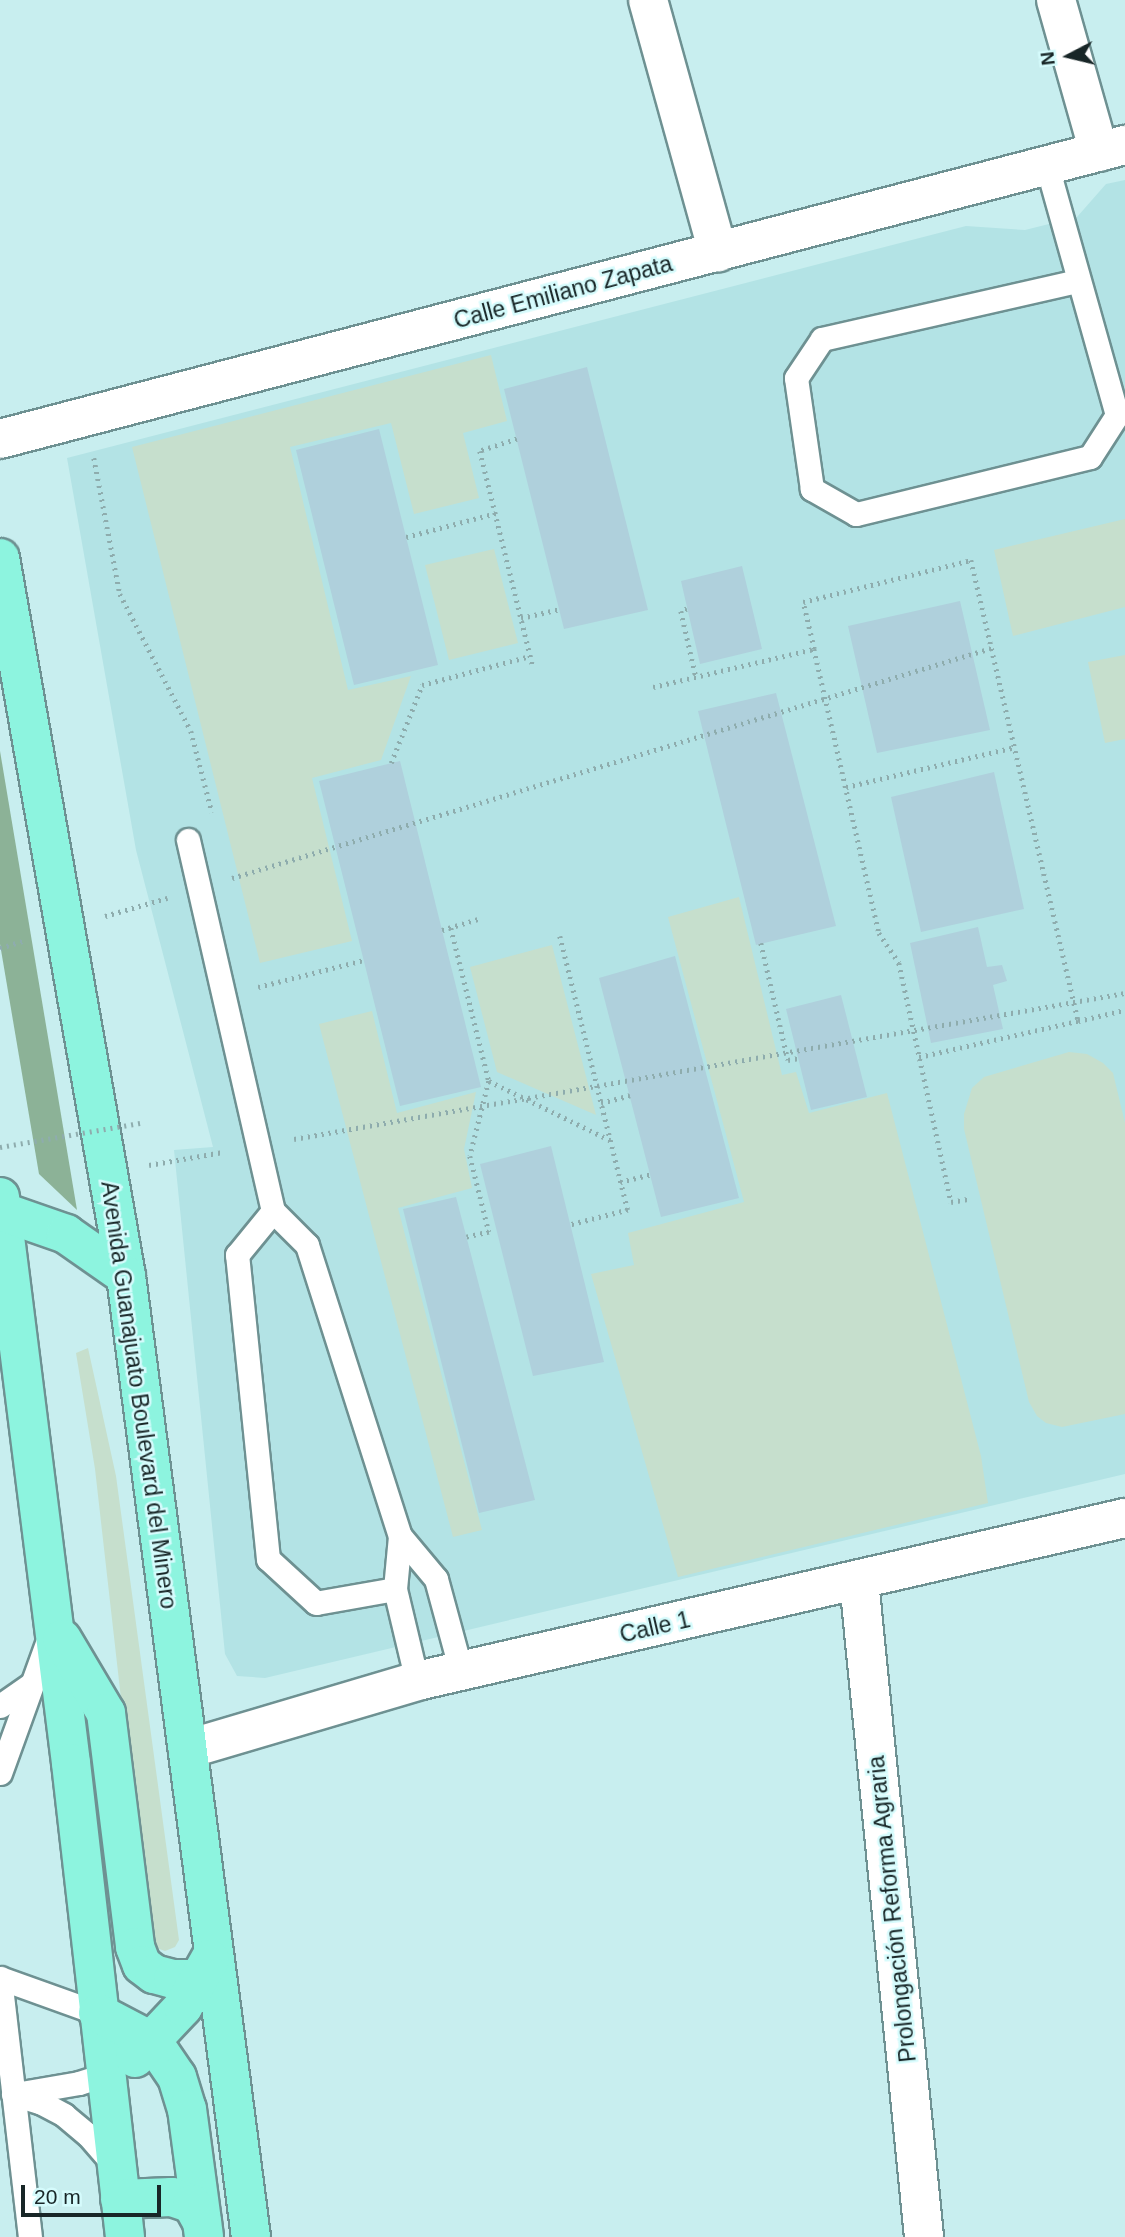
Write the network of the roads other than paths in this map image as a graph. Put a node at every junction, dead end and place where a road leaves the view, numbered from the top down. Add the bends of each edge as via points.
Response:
1 (648, 0) edge
2 (1056, 0) edge
3 (1112, 149) edge
4 (1047, 166) junction
5 (718, 252) junction
6 (1078, 281) junction
7 (0, 439) edge
8 (0, 558) edge
9 (188, 840) dead end
10 (1, 1207) edge
11 (273, 1211) junction
12 (126, 1276) junction
13 (1125, 1518) edge
14 (400, 1536) junction
15 (859, 1581) junction
16 (395, 1589) junction
17 (53, 1626) junction
18 (461, 1671) junction
19 (417, 1681) junction
20 (32, 1684) junction
21 (0, 1706) edge
22 (188, 1749) junction
23 (0, 1773) edge
24 (206, 1965) junction
25 (98, 2013) junction
26 (153, 2042) junction
27 (106, 2074) junction
28 (7, 2094) edge
29 (118, 2183) junction
30 (203, 2229) edge
31 (30, 2237) edge
32 (125, 2237) edge
33 (251, 2237) edge
34 (924, 2237) edge

1 - 5 street
2 - 3 street
3 - 4 street, Calle Emiliano Zapata
4 - 5 street, Calle Emiliano Zapata
4 - 6 lane
5 - 7 street, Calle Emiliano Zapata
6 - 6 lane via 1118,415 1090,457 856,514 812,489 796,378 822,339
8 - 12 main road, Avenida Guanajuato Boulevard del Minero
9 - 11 lane
10 - 12 main road via 66,1234
10 - 17 main road
11 - 14 lane via 307,1245
11 - 16 lane via 237,1255 268,1559 316,1603
12 - 22 main road, Avenida Guanajuato Boulevard del Minero
13 - 15 street, Calle 1
14 - 16 lane
14 - 18 lane via 436,1579
15 - 18 street, Calle 1
15 - 34 street, Prolongación Reforma Agraria
16 - 19 lane
17 - 20 lane
17 - 24 main road via 106,1713 135,1947 142,1965 173,1979
17 - 25 main road
18 - 19 street, Calle 1
19 - 22 street, Calle 1
20 - 21 lane
20 - 23 lane
22 - 24 main road, Avenida Guanajuato Boulevard del Minero
24 - 26 main road via 183,2007
24 - 33 main road, Avenida Guanajuato Boulevard del Minero
25 - 26 main road
25 - 27 main road
25 - 28 lane via 0,1978
26 - 27 main road via 130,2063
26 - 30 main road via 177,2077 187,2109
27 - 28 lane via 47,2090
27 - 29 main road
28 - 29 lane via 40,2102 64,2115 88,2135
28 - 31 lane
29 - 30 main road via 192,2204
29 - 32 main road

